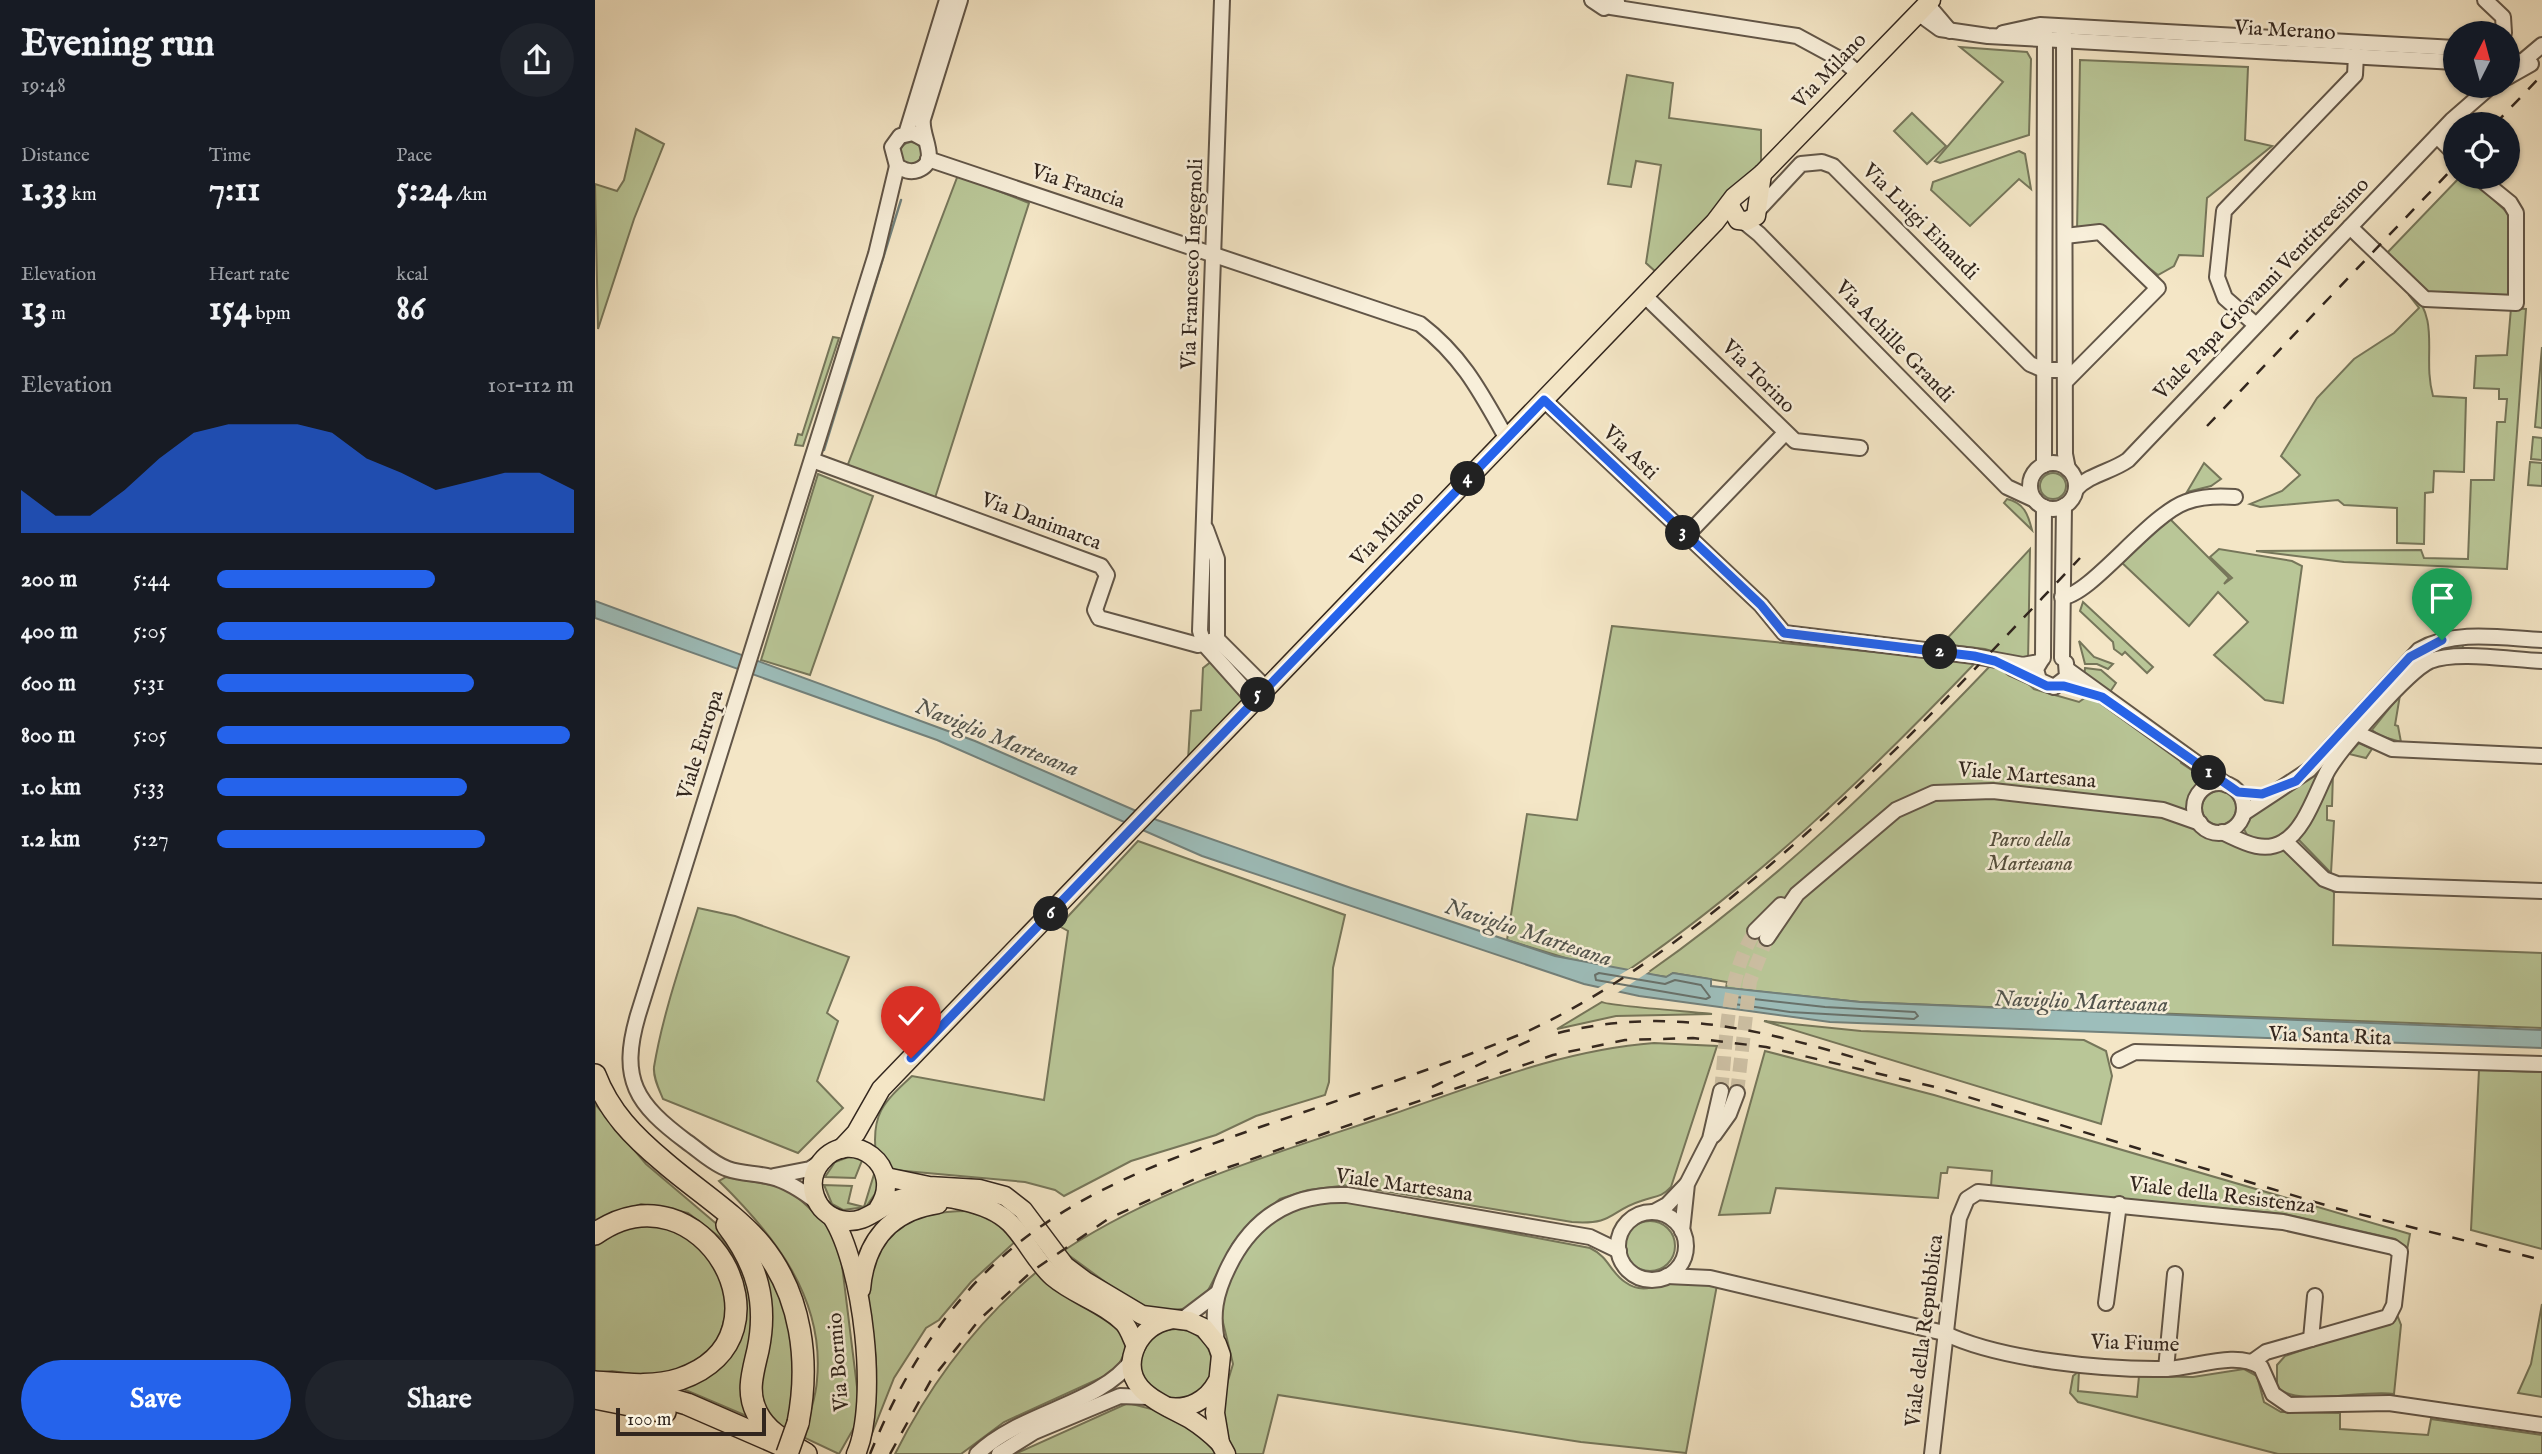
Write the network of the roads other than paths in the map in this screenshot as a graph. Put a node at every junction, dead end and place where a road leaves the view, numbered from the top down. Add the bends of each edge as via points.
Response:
1 (947, 0) edge
2 (960, 0) edge
3 (1222, 0) edge
4 (1592, 0) edge
5 (1635, 0) edge
6 (2485, 0) edge
7 (1615, 3) edge
8 (1925, 6) edge
9 (1646, 11) junction
10 (2503, 21) edge
11 (2045, 25) junction
12 (2064, 34) junction
13 (1988, 36) junction
14 (2045, 40) junction
15 (2542, 45) edge
16 (2443, 48) edge
17 (2356, 55) junction
18 (2542, 59) edge
19 (2443, 61) edge
20 (2520, 61) edge
21 (2520, 70) edge
22 (1859, 74) junction
23 (2045, 93) junction
24 (2064, 94) junction
25 (2477, 98) edge
26 (2461, 112) edge
27 (2443, 130) edge
28 (906, 134) junction
29 (2437, 136) junction
30 (925, 139) junction
31 (2443, 142) edge
32 (928, 159) junction
33 (897, 166) junction
34 (915, 171) junction
35 (2493, 189) edge
36 (1748, 212) junction
37 (2350, 227) junction
38 (2065, 236) junction
39 (876, 254) junction
40 (1213, 254) junction
41 (1645, 296) junction
42 (2256, 325) junction
43 (2045, 335) junction
44 (2066, 335) junction
45 (2045, 370) junction
46 (2066, 376) junction
47 (1544, 400) junction
48 (1785, 433) junction
49 (1507, 439) junction
50 (1860, 449) dead end
51 (812, 460) junction
52 (2044, 465) junction
53 (2000, 478) junction
54 (2072, 478) junction
55 (2032, 480) junction
56 (2235, 497) dead end
57 (2039, 503) junction
58 (2064, 506) junction
59 (1686, 536) junction
60 (2062, 597) junction
61 (2542, 640) edge
62 (1210, 642) junction
63 (2041, 660) junction
64 (1995, 661) junction
65 (2542, 661) edge
66 (2065, 664) junction
67 (2039, 680) junction
68 (2059, 685) junction
69 (1260, 693) junction
70 (2102, 697) junction
71 (2359, 734) junction
72 (2542, 756) edge
73 (2193, 763) junction
74 (2233, 788) junction
75 (2269, 794) junction
76 (2199, 795) junction
77 (2163, 810) junction
78 (2242, 816) junction
79 (2200, 824) junction
80 (2222, 832) junction
81 (2285, 841) junction
82 (2259, 847) junction
83 (2542, 891) edge
84 (1761, 934) tunnel mouth
85 (2119, 1060) dead end
86 (2542, 1064) edge
87 (595, 1075) edge
88 (1721, 1091) tunnel mouth
89 (1737, 1093) tunnel mouth
90 (864, 1121) junction
91 (1710, 1139) junction
92 (841, 1149) junction
93 (873, 1157) junction
94 (822, 1161) junction
95 (771, 1177) junction
96 (886, 1177) junction
97 (1687, 1184) junction
98 (701, 1194) junction
99 (818, 1203) junction
100 (970, 1204) junction
101 (2119, 1204) junction
102 (1654, 1212) junction
103 (1961, 1212) joint
104 (872, 1213) junction
105 (832, 1217) junction
106 (1623, 1228) junction
107 (1682, 1231) junction
108 (595, 1234) edge
109 (1590, 1237) junction
110 (1685, 1248) junction
111 (1619, 1251) junction
112 (851, 1265) junction
113 (2175, 1274) dead end
114 (1667, 1276) junction
115 (1710, 1278) junction
116 (1216, 1294) junction
117 (2315, 1296) dead end
118 (2106, 1303) dead end
119 (859, 1310) junction
120 (1177, 1320) junction
121 (1944, 1333) junction
122 (2311, 1339) junction
123 (1218, 1346) junction
124 (1134, 1353) junction
125 (2252, 1362) junction
126 (2166, 1369) junction
127 (1219, 1379) junction
128 (595, 1382) edge
129 (1148, 1396) junction
130 (595, 1398) edge
131 (1164, 1406) junction
132 (2542, 1425) edge
133 (1223, 1448) edge
134 (766, 1454) edge
135 (787, 1454) edge
136 (804, 1454) edge
137 (856, 1454) edge
138 (977, 1454) edge
139 (999, 1454) edge
140 (1932, 1454) edge

1 - 28 street, Viale Europa
2 - 30 street via 923,119
3 - 40 street, Via Francesco Ingegnoli
4 - 7 street via 1599,7
5 - 9 street
6 - 10 street
7 - 9 street
8 - 13 street, Via Merano via 1951,32
8 - 22 main road, Via Milano
9 - 22 street via 1797,36
11 - 12 street, Via Merano
11 - 13 street, Via Merano
11 - 14 street
12 - 14 street, Via Merano
12 - 16 street, Via Merano
12 - 17 street, Via Merano
12 - 24 street
13 - 14 street, Via Merano
14 - 23 street
15 - 20 street
17 - 19 street, Via Merano
17 - 42 street via 2355,75 2224,211 2217,277 2225,298
18 - 21 street
22 - 36 main road, Via Milano via 1762,174
23 - 24 street
23 - 43 street
24 - 38 street
25 - 26 street, Viale Papa Giovanni Ventitreesimo
27 - 29 street, Viale Papa Giovanni Ventitreesimo
28 - 30 street
28 - 33 street, Viale Europa via 892,147
29 - 31 street
29 - 37 street, Viale Papa Giovanni Ventitreesimo
30 - 32 street
32 - 34 street, Viale Europa
32 - 40 street, Via Francia
33 - 34 street
33 - 39 street, Viale Europa
34 - 39 street, Viale Europa via 901,190
35 - 37 street via 2516,213 2516,303 2425,299
36 - 41 main road, Via Milano via 1715,222
36 - 45 street, Via Luigi Einaudi via 1801,164 1833,166 2031,364
36 - 53 street, Via Achille Grandi
37 - 42 street, Viale Papa Giovanni Ventitreesimo
38 - 44 street
38 - 46 street via 2100,232 2158,288
39 - 51 street, Viale Europa
40 - 49 street, Via Francia via 1420,324 1466,367
40 - 62 street, Via Francesco Ingegnoli via 1200,631
41 - 47 main road, Via Milano
41 - 48 street, Via Torino
42 - 54 street, Viale Papa Giovanni Ventitreesimo via 2128,460 2112,471
43 - 44 street
43 - 45 street
44 - 46 street
45 - 46 street
45 - 52 street
46 - 54 street via 2065,454
47 - 49 main road, Via Milano
47 - 59 street, Via Asti
48 - 50 street, Via Torino via 1795,442
48 - 59 street
49 - 69 main road, Via Milano
51 - 62 street, Via Danimarca via 1101,566 1107,575 1095,610 1099,618
51 - 95 street, Viale Europa via 638,1015 629,1069 641,1100 666,1127 724,1168
52 - 54 street, Viale Papa Giovanni Ventitreesimo via 2058,464
52 - 55 street
53 - 55 street via 2023,484
53 - 57 street, Via Achille Grandi via 2013,491
54 - 58 street via 2072,499
55 - 57 street
56 - 60 street via 2196,499 2171,510 2076,595
57 - 58 street
57 - 63 street
58 - 60 street
59 - 64 street, Via Asti via 1761,605 1779,630 1790,635
60 - 66 street
61 - 75 street via 2458,637 2426,646 2410,657 2309,770
62 - 69 street
63 - 64 street via 2027,665
63 - 66 street via 2053,655
63 - 67 street via 2036,671
64 - 67 street
65 - 71 street via 2453,657 2432,661 2412,673
66 - 68 street via 2066,680
66 - 70 street
67 - 68 street via 2049,687
68 - 70 street
69 - 90 main road, Via Milano via 1133,831 881,1089
70 - 73 street
71 - 72 street via 2392,749
71 - 81 street via 2330,767
73 - 74 street
73 - 76 street
74 - 75 street
74 - 76 street via 2210,785
74 - 78 street
75 - 78 street
76 - 77 street, Viale Martesana via 2185,805
76 - 79 street via 2195,813
77 - 79 street, Viale Martesana
77 - 84 street, Viale Martesana via 1993,791 1942,791 1916,799 1896,810 1797,894
78 - 80 street via 2233,828
78 - 82 street via 2249,839
79 - 80 street
80 - 82 street
81 - 82 street
81 - 83 street via 2324,879 2337,884
85 - 86 street, Via Santa Rita via 2139,1052
87 - 98 highway via 608,1103 630,1131
88 - 91 street
89 - 91 street via 1730,1114
90 - 92 main road
90 - 93 main road via 864,1138
91 - 97 street
92 - 93 main road via 859,1149
92 - 94 main road
93 - 96 main road
94 - 95 street, Viale Europa
94 - 99 main road via 813,1184
95 - 99 street, Viale Europa
96 - 104 main road via 886,1192
96 - 120 main road via 1005,1196 1023,1210 1073,1273 1137,1313
97 - 102 street
97 - 107 street
98 - 135 highway, bridge via 761,1245 786,1287 801,1334 803,1360 798,1423
98 - 136 highway via 738,1239 760,1289 763,1321 751,1387 756,1410 771,1432
99 - 105 main road
100 - 104 main road via 910,1197
100 - 119 main road via 917,1208 879,1236 865,1259
100 - 124 main road via 1008,1221 1053,1277 1120,1320
101 - 103 street, Viale della Resistenza via 1981,1191 1967,1199
101 - 118 street
101 - 122 street, Viale della Resistenza via 2291,1223 2398,1249 2401,1260 2390,1315
102 - 106 street via 1640,1214
102 - 107 street via 1671,1219
103 - 121 street, Viale della Repubblica
104 - 105 main road via 849,1222
104 - 112 main road, Via Bormio via 854,1242
105 - 112 main road, Via Bormio
106 - 109 street, Viale Martesana
106 - 111 street
107 - 110 street
108 - 128 highway via 635,1217 678,1223 715,1248 730,1271 736,1297 727,1338 699,1370 662,1383
109 - 111 street, Viale Martesana
109 - 116 street, Viale Martesana via 1346,1195 1309,1196 1276,1210 1250,1231
110 - 114 street via 1679,1265
110 - 115 street via 1691,1262
111 - 114 street via 1634,1274 1650,1279
112 - 119 main road, Via Bormio
113 - 126 street
114 - 115 street, Via Fiume
115 - 121 street, Via Fiume
116 - 120 street, Viale Martesana
116 - 123 street, Viale Martesana
117 - 122 street
119 - 137 main road, Via Bormio via 868,1405
120 - 123 main road via 1204,1328
120 - 124 main road via 1149,1329
121 - 126 street, Via Fiume via 2034,1357
121 - 140 street, Viale della Repubblica
122 - 125 street, Viale della Resistenza via 2266,1352
123 - 127 main road
124 - 129 main road via 1135,1377
124 - 138 street via 1115,1380 1018,1424
125 - 126 street, Via Fiume
125 - 132 street via 2263,1369 2275,1397 2289,1405 2389,1403
127 - 131 main road via 1197,1403 1181,1408
127 - 133 main road via 1215,1413
128 - 136 highway via 688,1404
129 - 131 main road
129 - 139 street via 1120,1396 1044,1428
130 - 134 highway via 682,1417
131 - 133 main road via 1196,1423

